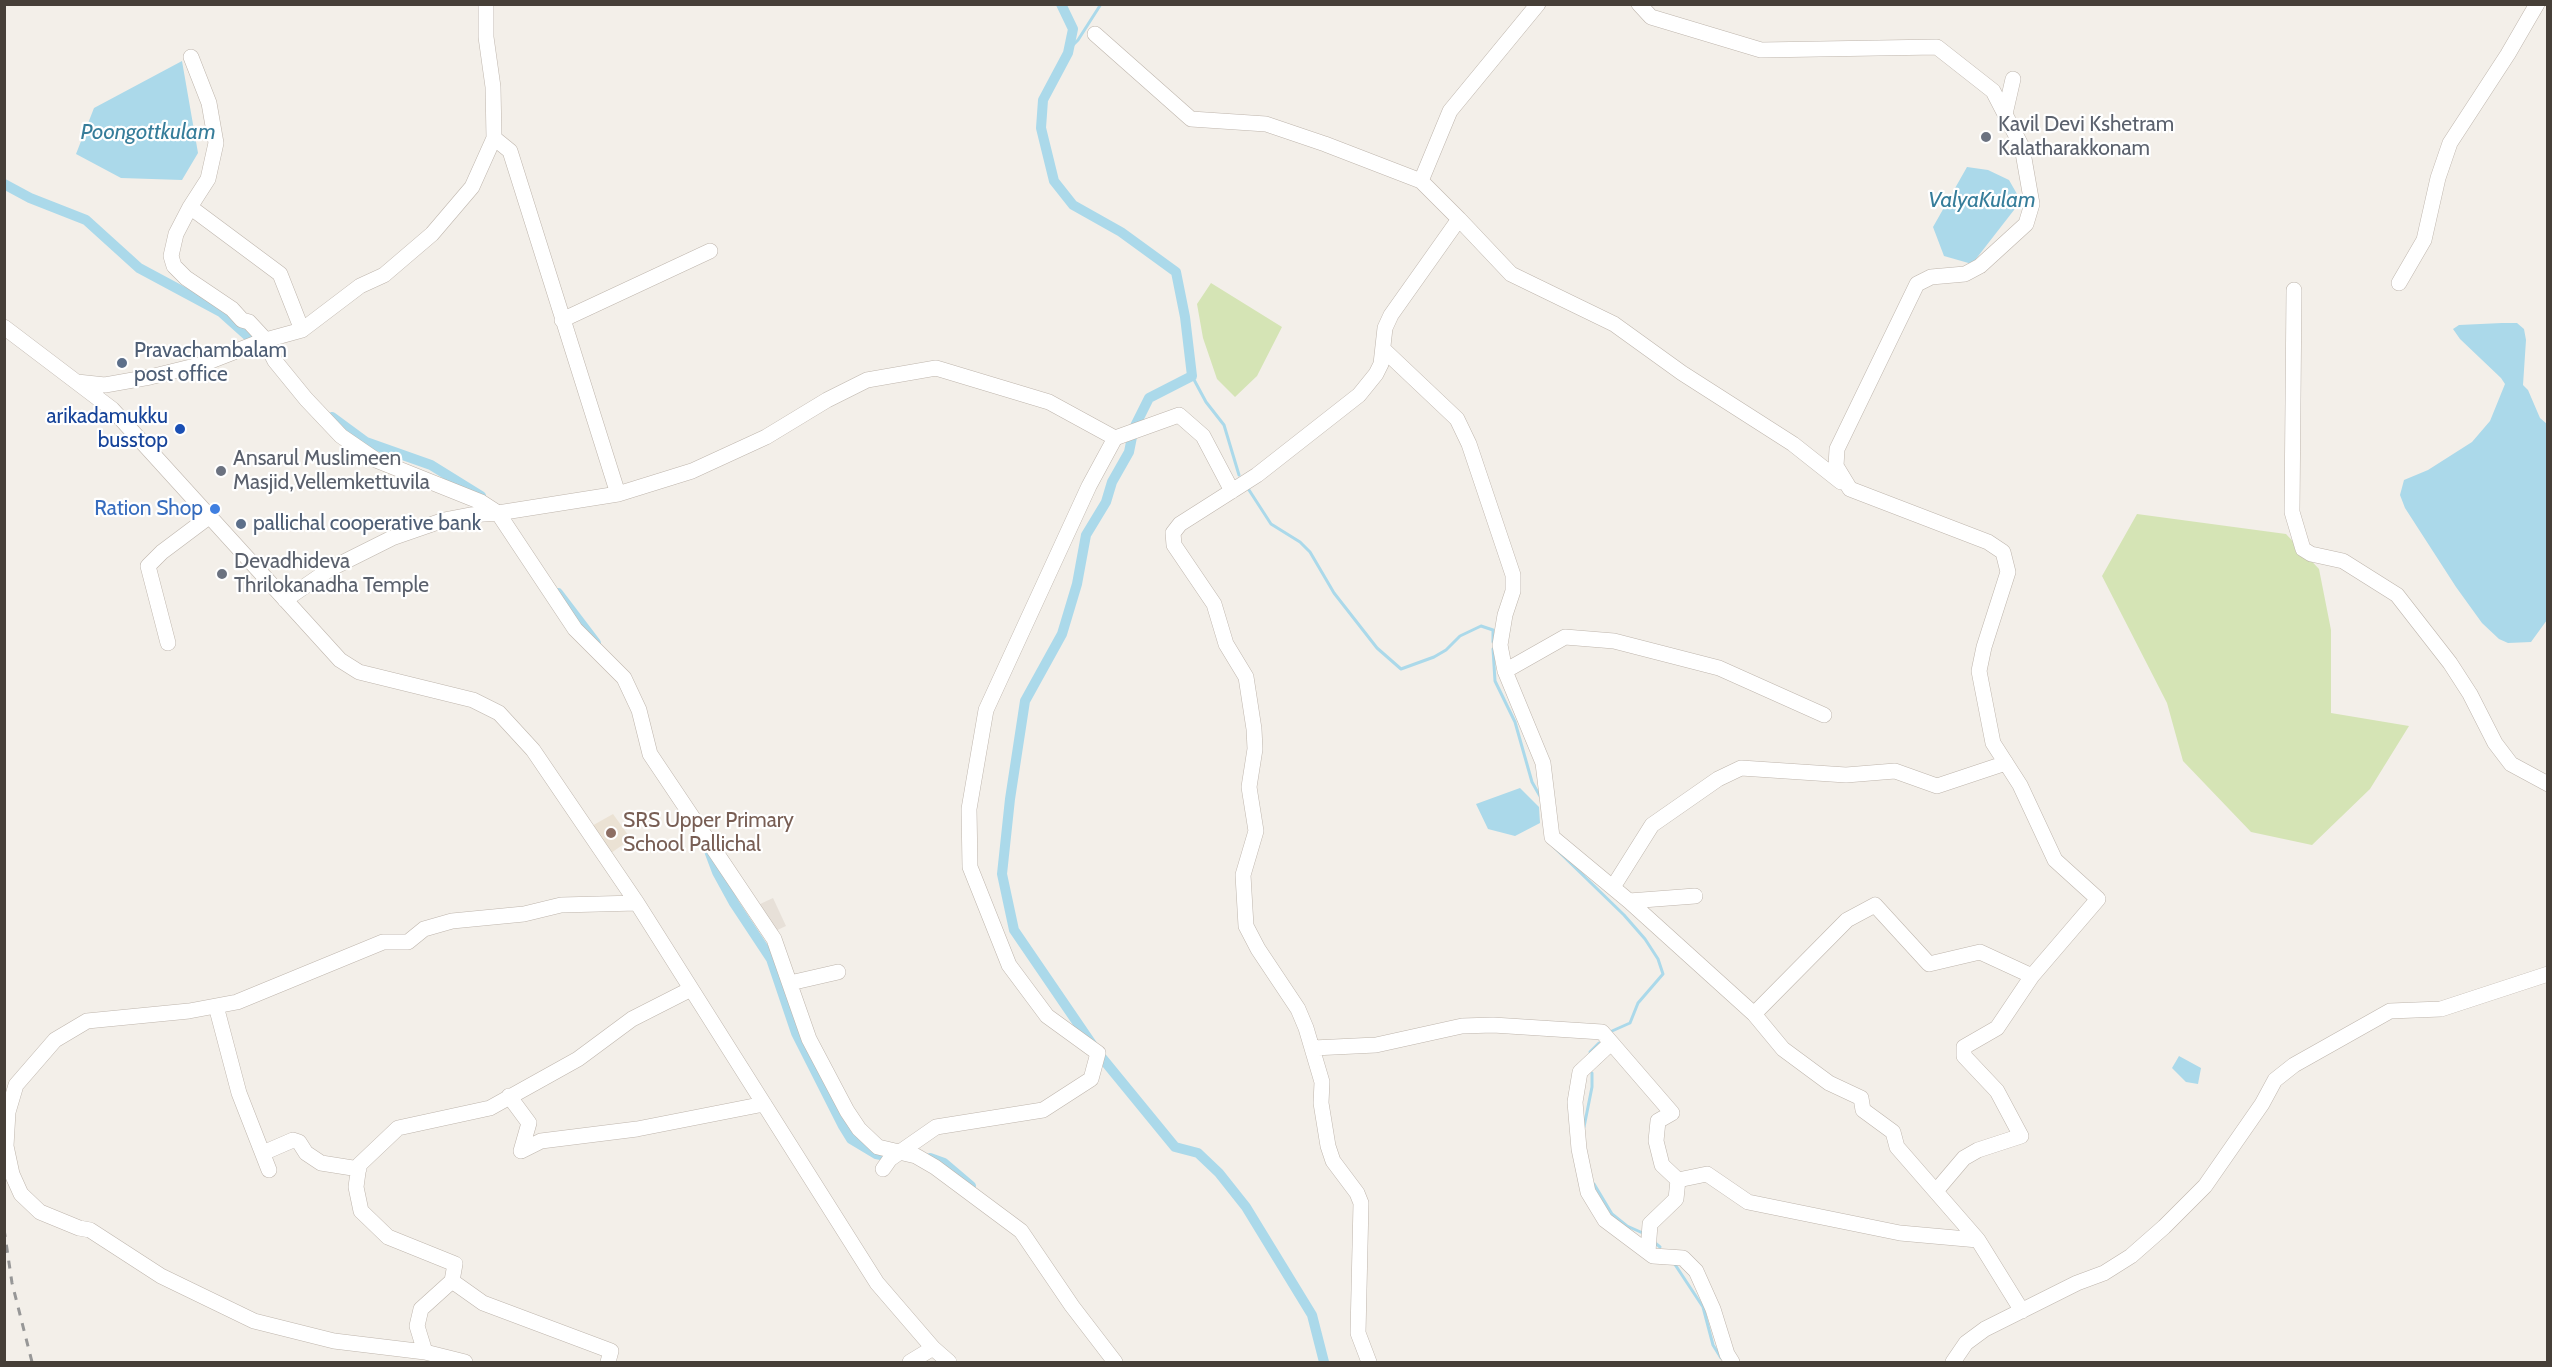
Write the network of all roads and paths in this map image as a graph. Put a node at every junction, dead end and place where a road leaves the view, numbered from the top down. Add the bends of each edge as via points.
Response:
1 (486, 4) edge
2 (1538, 4) edge
3 (1639, 4) edge
4 (2537, 4) edge
5 (1095, 34) dead end
6 (191, 57) dead end
7 (2013, 79) dead end
8 (2005, 114) junction
9 (494, 138) junction
10 (1421, 181) junction
11 (190, 207) junction
12 (1459, 219) junction
13 (710, 251) dead end
14 (2399, 284) dead end
15 (2294, 290) dead end
16 (562, 320) junction
17 (4, 327) edge
18 (302, 330) junction
19 (262, 341) junction
20 (1383, 349) junction
21 (75, 382) junction
22 (1115, 438) junction
23 (1850, 489) junction
24 (1232, 491) junction
25 (618, 494) junction
26 (498, 513) junction
27 (210, 516) junction
28 (285, 600) junction
29 (168, 643) dead end
30 (1505, 671) junction
31 (1824, 715) dead end
32 (2006, 763) junction
33 (2547, 784) edge
34 (1613, 888) junction
35 (1695, 896) dead end
36 (1629, 901) junction
37 (637, 903) junction
38 (838, 972) dead end
39 (2547, 974) edge
40 (2032, 976) junction
41 (790, 982) junction
42 (691, 989) junction
43 (216, 1006) junction
44 (1754, 1014) junction
45 (1611, 1043) junction
46 (1313, 1048) junction
47 (509, 1096) junction
48 (764, 1104) junction
49 (899, 1152) junction
50 (263, 1153) junction
51 (883, 1169) dead end
52 (269, 1170) dead end
53 (359, 1170) junction
54 (1678, 1180) junction
55 (1936, 1191) junction
56 (1978, 1240) junction
57 (1648, 1252) junction
58 (452, 1281) junction
59 (2022, 1311) junction
60 (933, 1348) junction
61 (425, 1352) junction
62 (465, 1362) edge
63 (608, 1362) edge
64 (910, 1362) edge
65 (949, 1362) edge
66 (1116, 1362) edge
67 (1369, 1362) edge
68 (1732, 1362) edge
69 (1953, 1362) edge

1 - 9 street
2 - 10 street via 1450,111
3 - 8 street via 1651,17 1761,50 1937,47 1993,91
4 - 14 street via 2450,143 2424,240
5 - 10 street via 1191,119 1266,124
6 - 11 street via 209,103 216,143 208,179
7 - 8 street
8 - 23 street via 2022,147 2032,204 2026,224 1980,266 1965,274 1931,277 1917,284 1837,449 1836,466
9 - 16 street via 510,151
9 - 18 street via 472,187 432,234 384,275 360,286
10 - 12 street
11 - 18 street via 280,274
11 - 19 street via 174,241 174,266 249,322
12 - 20 street via 1391,315
12 - 23 street via 1510,274 1614,324 1793,444
13 - 16 street
15 - 33 street via 2292,512 2303,549 2343,561 2397,595 2450,663 2511,764
16 - 25 street
17 - 21 street
18 - 19 street
19 - 21 street via 203,364 150,377 105,385
19 - 26 street via 306,399 341,436 376,460 482,502
20 - 24 street via 1382,364 1359,394
20 - 30 street via 1457,420 1468,444 1513,575 1500,645
21 - 27 street via 112,409
22 - 24 street via 1179,415 1203,436
22 - 25 street via 1049,402 936,368 867,380 766,437 692,471
22 - 49 street via 986,710 969,809 970,867 1009,965 1047,1016 1098,1053 1091,1079 1043,1110 936,1127
23 - 32 street via 1989,542 2003,552 2008,572 1978,671 1994,743
24 - 46 street via 1180,524 1172,538 1214,604 1226,644 1246,677 1254,729 1249,787 1256,831 1243,875 1246,926 1298,1009
25 - 26 street
26 - 28 street via 444,520 392,537 330,569
26 - 41 street via 575,629 624,678 639,710 650,754 774,939
27 - 28 street
27 - 29 street via 148,566
28 - 37 street via 340,660 358,672 473,700 499,713 532,750
30 - 31 street via 1565,637 1614,641 1719,668
30 - 34 street via 1543,763 1552,837
32 - 34 street via 1937,786 1894,771 1846,775 1742,768 1718,779 1652,825
32 - 40 street via 2055,860 2098,899
34 - 36 street
35 - 36 street
36 - 44 street
37 - 42 street
37 - 43 street via 561,905 524,914 452,921 424,929 408,942 382,942 260,993
38 - 41 street
39 - 59 street via 2441,1009 2390,1011 2294,1065 2275,1080 2205,1186 2164,1227 2104,1273
40 - 44 street via 1980,952 1929,964 1875,905 1847,920
40 - 55 street via 1997,1028 1964,1047 1964,1056 1997,1092 2021,1136 1964,1158
41 - 49 street via 808,1039 847,1111 878,1148
42 - 47 street via 632,1019 578,1059
42 - 48 street
43 - 50 street via 239,1093
43 - 61 street via 87,1021 55,1040 16,1085 8,1112 6,1146 21,1194 40,1212 90,1230 161,1276 254,1321 334,1341
44 - 55 street via 1783,1049 1828,1083 1861,1098 1863,1110 1893,1132 1897,1147
45 - 46 street via 1602,1032 1493,1025 1462,1026 1376,1045
45 - 54 street via 1672,1113 1658,1121 1656,1141 1662,1165
45 - 57 street via 1580,1072 1575,1102 1579,1149 1588,1192 1605,1220
46 - 67 street via 1322,1083 1328,1146 1333,1161 1361,1203 1358,1333
47 - 48 street via 529,1123 521,1150 541,1141 638,1129
47 - 53 street via 490,1108 398,1128 359,1165
48 - 60 street via 877,1283
49 - 51 street
49 - 66 street via 935,1167 1021,1231
50 - 52 street
50 - 53 street via 293,1140 321,1163
53 - 58 street via 356,1187 361,1210 388,1237 455,1264
54 - 56 street via 1707,1174 1748,1202 1900,1233
54 - 57 street via 1676,1199 1650,1224
55 - 56 street
56 - 59 street
57 - 68 street via 1653,1256 1683,1258 1696,1271
58 - 61 street via 421,1309 417,1326
58 - 63 street via 483,1303 611,1351
59 - 69 street via 1966,1342
60 - 64 street
60 - 65 street
61 - 62 street

